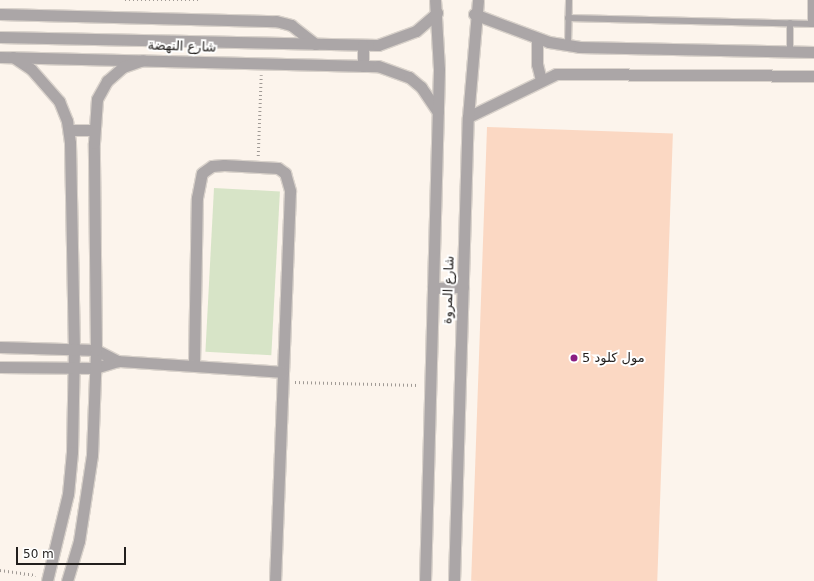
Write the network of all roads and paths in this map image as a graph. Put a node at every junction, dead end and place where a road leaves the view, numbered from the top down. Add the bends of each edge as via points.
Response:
1 (125, 0) edge
2 (200, 0) edge
3 (435, 0) edge
4 (478, 0) edge
5 (569, 0) edge
6 (811, 0) edge
7 (437, 13) junction
8 (0, 14) edge
9 (474, 14) junction
10 (568, 18) junction
11 (790, 23) junction
12 (813, 24) edge
13 (0, 37) edge
14 (538, 38) junction
15 (315, 44) junction
16 (363, 45) junction
17 (568, 46) junction
18 (790, 52) junction
19 (814, 52) edge
20 (0, 57) edge
21 (13, 57) junction
22 (143, 60) junction
23 (261, 64) junction
24 (363, 66) junction
25 (814, 76) edge
26 (541, 80) junction
27 (438, 112) junction
28 (468, 117) junction
29 (69, 130) junction
30 (94, 130) junction
31 (258, 166) junction
32 (463, 287) junction
33 (433, 288) junction
34 (0, 347) edge
35 (74, 348) junction
36 (96, 350) junction
37 (118, 362) junction
38 (194, 364) junction
39 (0, 367) edge
40 (95, 368) junction
41 (74, 369) junction
42 (283, 377) junction
43 (431, 385) junction
44 (0, 570) edge
45 (48, 579) edge
46 (67, 581) edge
47 (275, 581) edge
48 (425, 581) edge
49 (454, 581) edge

1 - 2 path
3 - 7 street, شارع المروة
4 - 9 street, شارع المروة
5 - 10 lane
6 - 12 lane
7 - 16 street, شارع النهضة via 404,37 378,45
7 - 27 street, شارع المروة
8 - 15 street via 276,21 291,25
9 - 14 street
9 - 28 street, شارع المروة
10 - 11 lane
10 - 17 lane
11 - 12 lane
11 - 18 lane
13 - 15 street, شارع النهضة
14 - 17 street
14 - 26 street via 537,64
15 - 16 street, شارع النهضة
16 - 24 street
17 - 18 street via 648,51
18 - 19 street
20 - 21 street, شارع النهضة
21 - 22 street, شارع النهضة
21 - 29 street via 46,84 59,101
22 - 23 street, شارع النهضة
22 - 30 street via 123,67 107,80 97,99
23 - 24 street, شارع النهضة
23 - 31 path
24 - 27 street, شارع النهضة via 396,70 409,77 420,87
25 - 26 street via 595,72 556,74
26 - 28 street
27 - 33 street, شارع المروة
28 - 32 street, شارع المروة
29 - 30 street
29 - 35 street
30 - 36 street
31 - 38 street via 212,166 202,173 198,184
31 - 42 street via 278,168 290,182
32 - 33 street
32 - 49 street, شارع المروة
33 - 43 street, شارع المروة
34 - 35 street
35 - 36 street
35 - 41 street
36 - 37 street
36 - 40 street
37 - 38 street
37 - 40 street
38 - 42 street
39 - 41 street
40 - 41 street
40 - 46 street via 92,455 87,498
41 - 45 street via 68,494
42 - 43 path
42 - 47 street
43 - 48 street, شارع المروة
44 - 45 path

